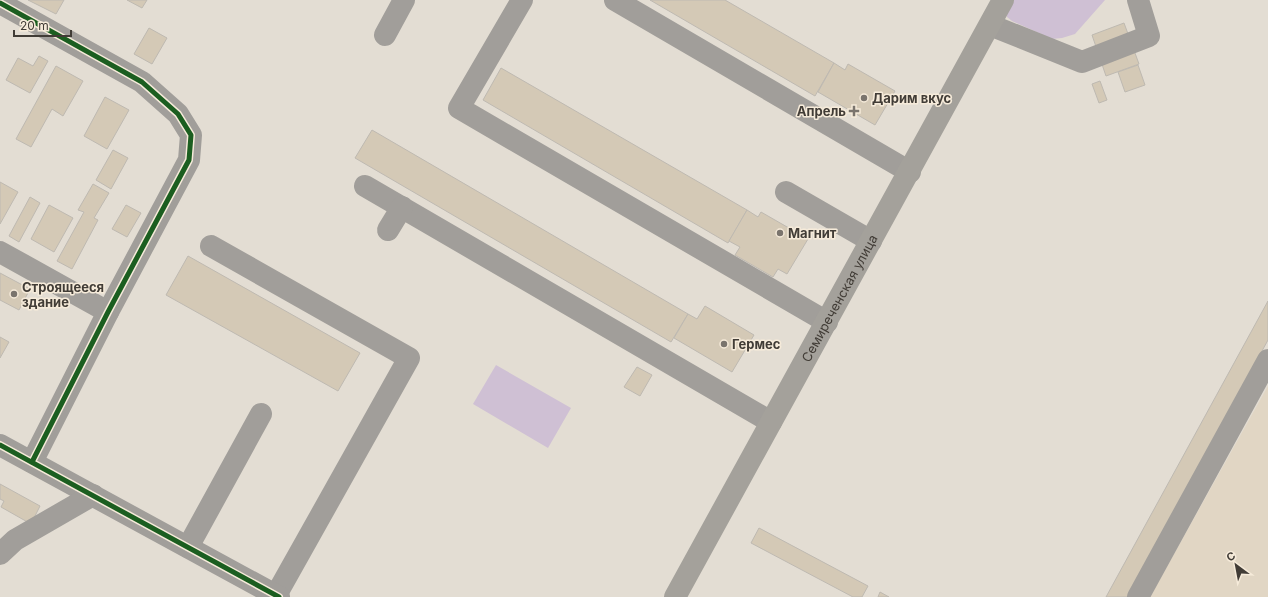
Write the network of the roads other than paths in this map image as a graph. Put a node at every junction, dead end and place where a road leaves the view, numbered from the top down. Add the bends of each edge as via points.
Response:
1 (404, 0) edge
2 (522, 0) edge
3 (615, 0) edge
4 (1003, 0) edge
5 (1138, 0) edge
6 (0, 3) edge
7 (990, 25) junction
8 (385, 35) dead end
9 (910, 172) junction
10 (365, 186) dead end
11 (786, 192) dead end
12 (402, 207) junction
13 (388, 230) dead end
14 (871, 242) junction
15 (211, 246) dead end
16 (0, 252) edge
17 (108, 312) junction
18 (826, 322) junction
19 (1268, 360) edge
20 (261, 414) dead end
21 (772, 422) junction
22 (0, 445) edge
23 (32, 462) junction
24 (93, 495) junction
25 (188, 547) junction
26 (0, 554) edge
27 (277, 596) edge
28 (675, 597) edge
29 (1138, 597) edge

1 - 8 street
2 - 18 street via 459,108
3 - 9 street
4 - 7 main road, Семиреченская улица
5 - 7 street via 1149,36 1082,62
6 - 17 street via 142,82 178,114 190,135 189,160
7 - 9 main road, Семиреченская улица
9 - 14 main road, Семиреченская улица
10 - 12 street
11 - 14 street
12 - 13 street
12 - 21 street
14 - 18 main road, Семиреченская улица
15 - 27 street via 409,358
16 - 17 street
17 - 23 street
18 - 21 main road, Семиреченская улица
19 - 29 street
20 - 25 street
21 - 28 main road, Семиреченская улица
22 - 23 street
23 - 24 street
24 - 25 street
24 - 26 street via 15,540
25 - 27 street

